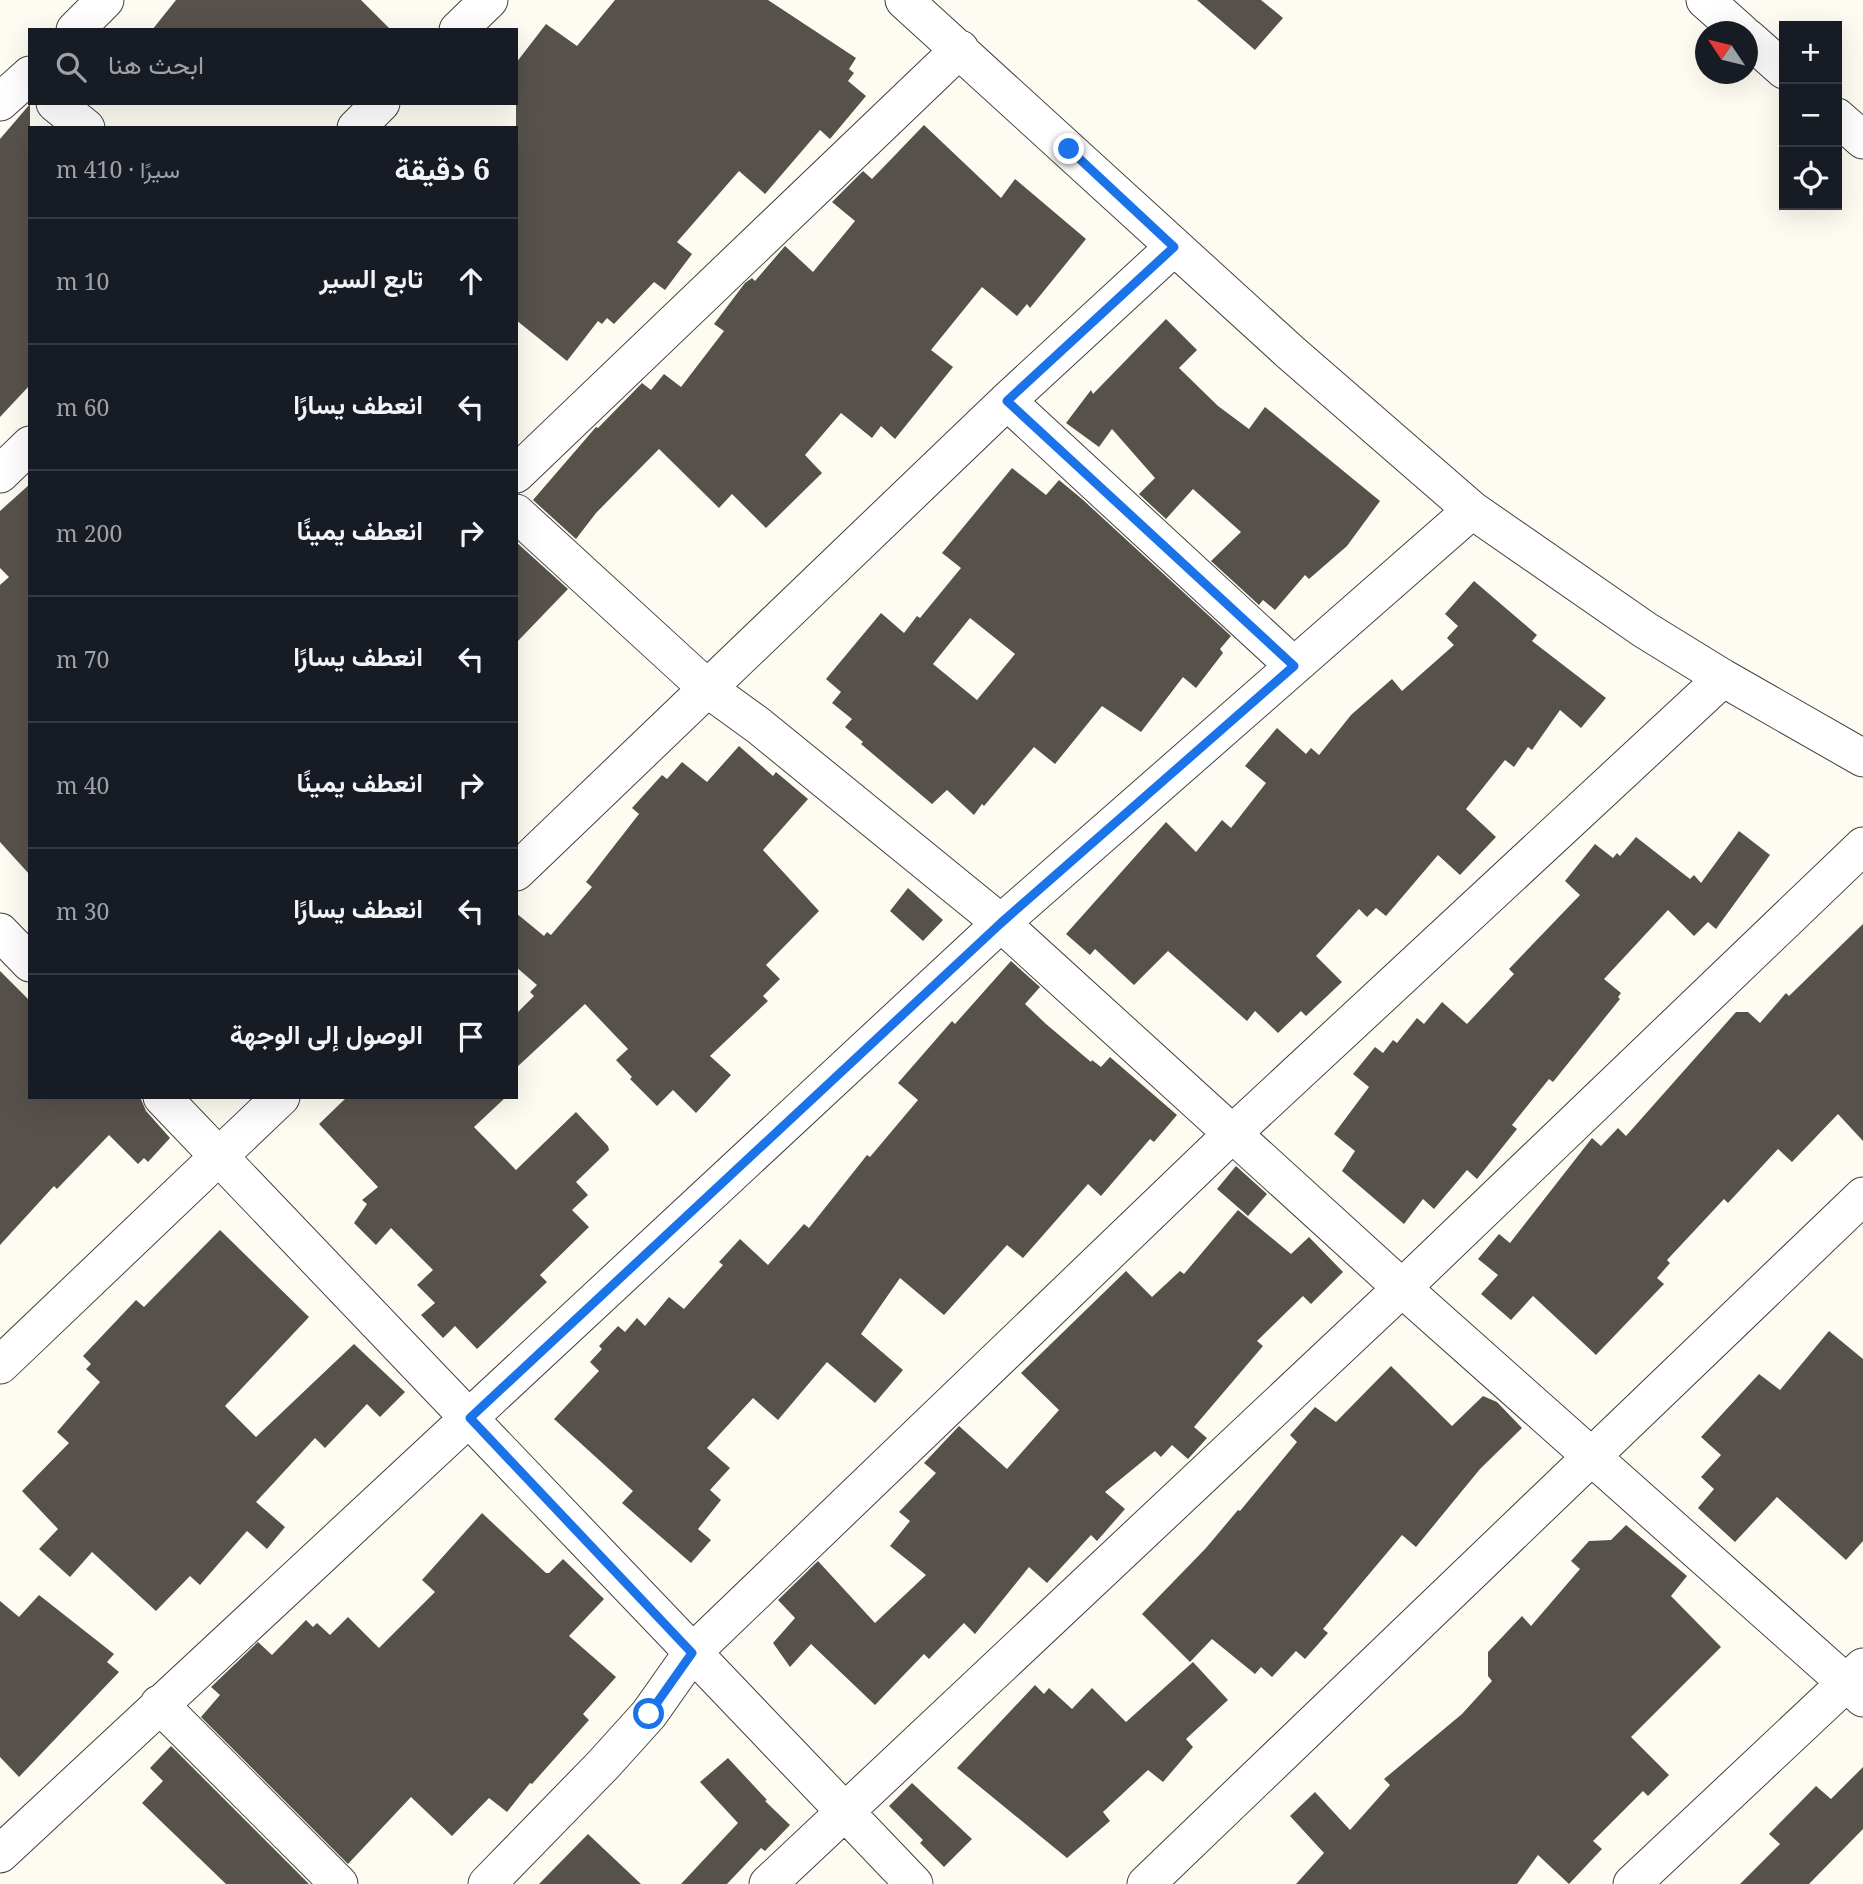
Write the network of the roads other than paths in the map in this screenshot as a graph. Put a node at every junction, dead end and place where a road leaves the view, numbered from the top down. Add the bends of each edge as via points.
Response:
1 (105, 0) edge
2 (489, 0) edge
3 (905, 0) edge
4 (1705, 0) edge
5 (1729, 21) edge
6 (77, 28) edge
7 (460, 28) edge
8 (1758, 47) edge
9 (960, 49) junction
10 (1779, 66) edge
11 (57, 105) edge
12 (380, 105) edge
13 (1842, 121) edge
14 (84, 126) edge
15 (358, 126) edge
16 (1863, 140) edge
17 (1174, 247) junction
18 (1007, 401) junction
19 (28, 447) edge
20 (518, 472) edge
21 (0, 474) edge
22 (1472, 510) junction
23 (518, 515) edge
24 (1294, 666) junction
25 (1723, 678) junction
26 (708, 689) junction
27 (1863, 758) edge
28 (1863, 846) edge
29 (518, 870) edge
30 (1001, 923) junction
31 (164, 1099) edge
32 (279, 1099) edge
33 (1232, 1134) junction
34 (220, 1156) junction
35 (1863, 1196) edge
36 (1402, 1288) junction
37 (0, 1365) edge
38 (470, 1418) junction
39 (1591, 1457) junction
40 (692, 1653) junction
41 (1857, 1683) edge
42 (159, 1704) junction
43 (845, 1811) junction
44 (0, 1854) edge
45 (338, 1884) edge
46 (487, 1884) edge
47 (768, 1884) edge
48 (914, 1884) edge
49 (1146, 1884) edge
50 (1632, 1884) edge

1 - 6 street
2 - 7 street
3 - 9 street
4 - 5 street
8 - 10 street
9 - 17 street
9 - 20 street
11 - 14 street
12 - 15 street
13 - 16 street
17 - 18 street
17 - 22 street
18 - 24 street
18 - 26 street
19 - 21 street
22 - 24 street
22 - 25 street
23 - 26 street
24 - 30 street
25 - 27 street
25 - 33 street
26 - 29 street
26 - 30 street
28 - 36 street
30 - 33 street
30 - 38 street
31 - 34 street
32 - 34 street
33 - 36 street
33 - 40 street
34 - 37 street
34 - 38 street
35 - 39 street
36 - 39 street
36 - 43 street
38 - 40 street
38 - 42 street
39 - 41 street
39 - 49 street
40 - 43 street
40 - 46 street via 649,1714
41 - 50 street
42 - 44 street
42 - 45 street
43 - 47 street
43 - 48 street

